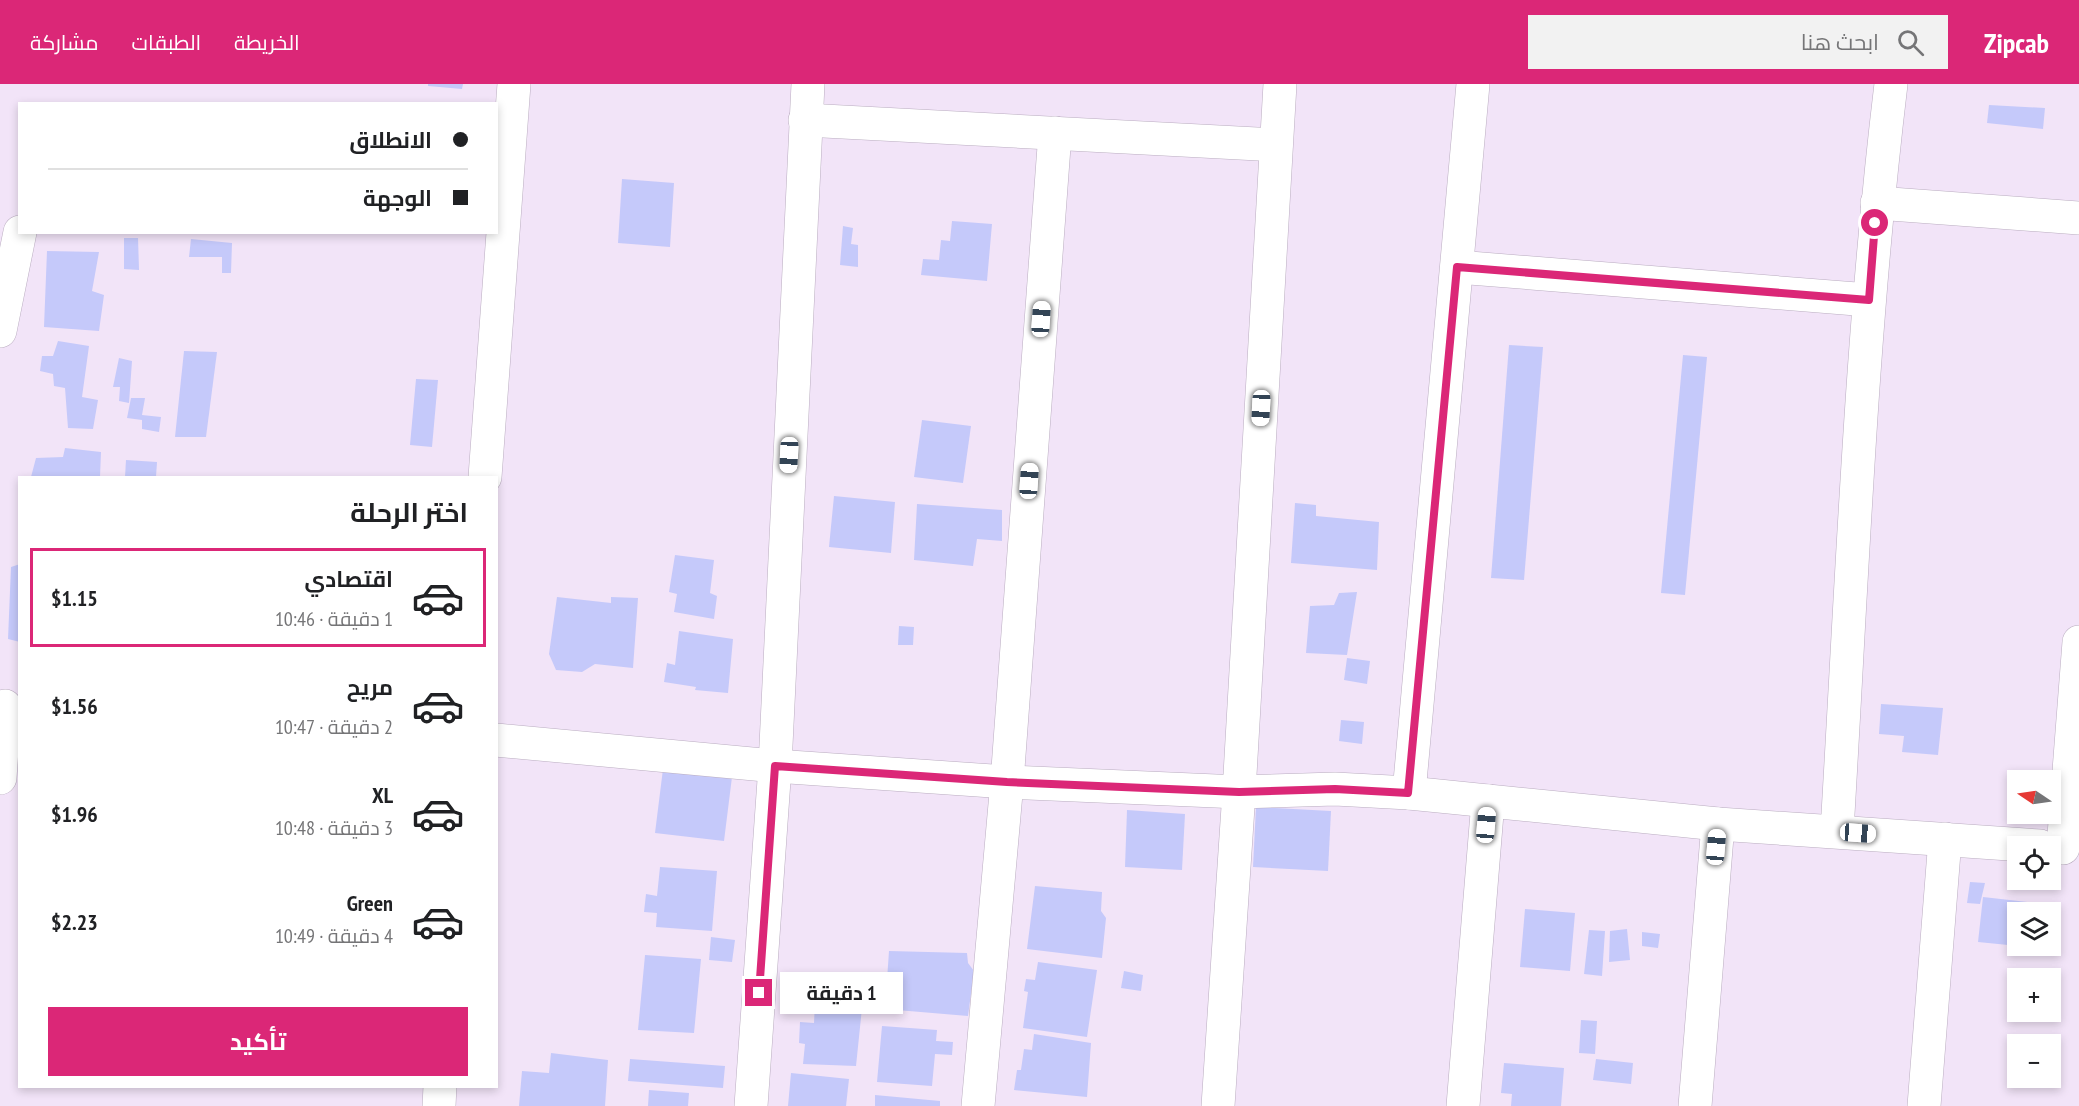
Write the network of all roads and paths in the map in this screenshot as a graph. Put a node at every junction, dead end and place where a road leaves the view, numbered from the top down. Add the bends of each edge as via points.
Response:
1 (514, 84) edge
2 (808, 84) edge
3 (1280, 84) edge
4 (1473, 84) edge
5 (1891, 84) edge
6 (805, 120) junction
7 (1055, 134) junction
8 (503, 142) edge
9 (1276, 145) junction
10 (1877, 204) junction
11 (2079, 218) edge
12 (21, 234) edge
13 (1457, 267) junction
14 (1869, 300) junction
15 (0, 331) edge
16 (485, 476) edge
17 (2079, 642) edge
18 (8, 706) edge
19 (498, 740) edge
20 (775, 766) junction
21 (0, 778) edge
22 (1007, 782) junction
23 (1239, 792) junction
24 (1408, 793) junction
25 (1488, 801) junction
26 (1718, 824) junction
27 (1837, 831) junction
28 (2059, 836) edge
29 (1945, 839) junction
30 (2007, 843) edge
31 (440, 1088) edge
32 (439, 1106) edge
33 (751, 1106) edge
34 (978, 1106) edge
35 (1218, 1106) edge
36 (1463, 1106) edge
37 (1695, 1106) edge
38 (1924, 1106) edge

1 - 8 street
2 - 6 street
3 - 9 street
4 - 13 street
5 - 10 street
6 - 7 street
6 - 20 street
7 - 9 street
7 - 22 street
8 - 16 street
9 - 23 street
10 - 11 street
10 - 14 street
12 - 15 street
13 - 14 street
13 - 24 street
14 - 27 street
17 - 28 street
18 - 21 street
19 - 20 street
20 - 22 street
20 - 33 street
22 - 23 street
22 - 34 street
23 - 24 street via 1335,789
23 - 35 street
24 - 25 street
25 - 26 street
25 - 36 street
26 - 27 street
26 - 37 street
27 - 29 street
29 - 30 street
29 - 38 street
31 - 32 street

